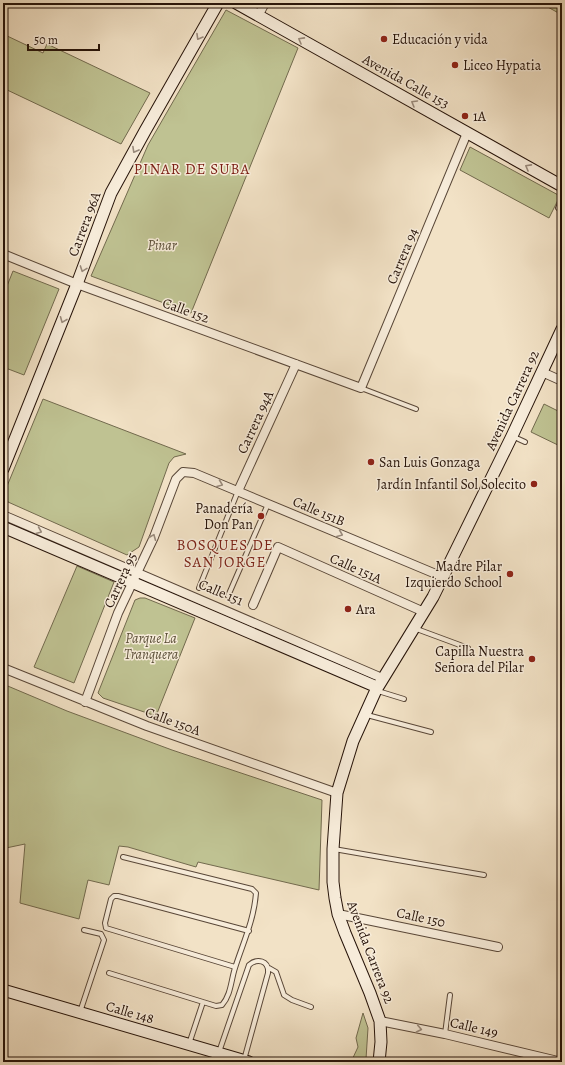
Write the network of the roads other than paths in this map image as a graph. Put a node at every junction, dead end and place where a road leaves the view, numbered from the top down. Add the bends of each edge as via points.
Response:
1 (218, 3) edge
2 (236, 3) edge
3 (265, 3) edge
4 (258, 16) junction
5 (467, 133) junction
6 (562, 186) edge
7 (562, 199) edge
8 (562, 210) edge
9 (3, 254) edge
10 (77, 284) junction
11 (561, 335) edge
12 (296, 364) junction
13 (542, 372) junction
14 (562, 381) edge
15 (361, 388) junction
16 (416, 409) dead end
17 (512, 436) junction
18 (525, 442) dead end
19 (3, 469) edge
20 (184, 472) joint
21 (238, 491) junction
22 (268, 504) junction
23 (3, 515) edge
24 (3, 527) edge
25 (443, 576) junction
26 (135, 578) junction
27 (200, 588) dead end
28 (228, 596) dead end
29 (253, 605) dead end
30 (424, 612) junction
31 (414, 628) junction
32 (468, 648) dead end
33 (3, 668) edge
34 (378, 685) junction
35 (404, 698) dead end
36 (85, 702) junction
37 (364, 714) junction
38 (431, 732) dead end
39 (337, 793) junction
40 (333, 849) junction
41 (123, 857) dead end
42 (484, 875) dead end
43 (338, 914) junction
44 (84, 930) dead end
45 (249, 931) junction
46 (498, 947) dead end
47 (235, 967) junction
48 (269, 968) junction
49 (109, 973) dead end
50 (3, 990) edge
51 (450, 995) dead end
52 (203, 1002) junction
53 (311, 1007) dead end
54 (80, 1013) junction
55 (380, 1021) junction
56 (444, 1034) junction
57 (189, 1044) junction
58 (218, 1053) junction
59 (528, 1053) junction
60 (246, 1061) edge
61 (379, 1062) edge
62 (526, 1062) edge
63 (562, 1062) edge

1 -> 10 street, Carrera 96A via 117,182
2 - 4 street, Avenida Calle 153
3 - 4 street
5 -> 4 street, Avenida Calle 153
6 -> 5 street, Avenida Calle 153
5 - 15 street, Carrera 94
7 - 8 lane via 558,208
9 - 10 street, Calle 152
10 - 12 street, Calle 152
10 -> 19 street, Carrera 96A
11 - 13 street, Avenida Carrera 92
12 - 15 street, Calle 152
12 - 21 street, Carrera 94A
13 - 14 street
13 - 17 street, Avenida Carrera 92
15 - 16 lane
17 - 18 lane
17 - 25 street, Avenida Carrera 92
20 -> 21 street, Calle 151B via 194,473
26 -> 20 street, Carrera 95 via 176,480
21 - 22 street, Calle 151B
21 - 27 lane
22 -> 25 street, Calle 151B
22 - 28 lane
23 -> 26 street, Calle 151
24 - 26 street, Calle 151
25 - 30 street, Avenida Carrera 92
26 - 34 street, Calle 151
26 - 36 street, Carrera 95 via 111,630
29 - 30 street, Calle 151A via 278,547
30 - 31 street, Avenida Carrera 92
31 - 32 lane
31 - 34 street, Avenida Carrera 92
33 - 36 street, Calle 150A
34 - 35 lane
34 - 37 street, Avenida Carrera 92
36 - 39 street, Calle 150A
37 - 38 lane
37 - 39 street, Avenida Carrera 92
39 - 40 street, Avenida Carrera 92
40 - 42 lane
40 - 43 street, Avenida Carrera 92 via 333,882
41 - 45 lane via 252,889 256,893 256,899
43 - 46 street, Calle 150
43 - 55 street, Avenida Carrera 92
44 - 54 lane via 101,934 104,940
45 - 47 lane
45 - 47 lane via 118,896 111,899 106,928
47 - 52 lane via 227,1000 222,1006
48 - 53 lane via 276,972 284,995
48 - 58 lane via 266,963 259,960 248,965
48 - 60 lane
49 - 52 lane
50 - 54 street, Calle 148
51 - 56 lane
52 - 57 lane
54 - 57 street, Calle 148
55 -> 56 street, Calle 149
55 - 61 street, Avenida Carrera 92
56 - 59 street, Calle 149
57 - 58 street, Calle 148
58 - 60 street, Calle 148
59 - 62 street
59 - 63 street, Calle 149

